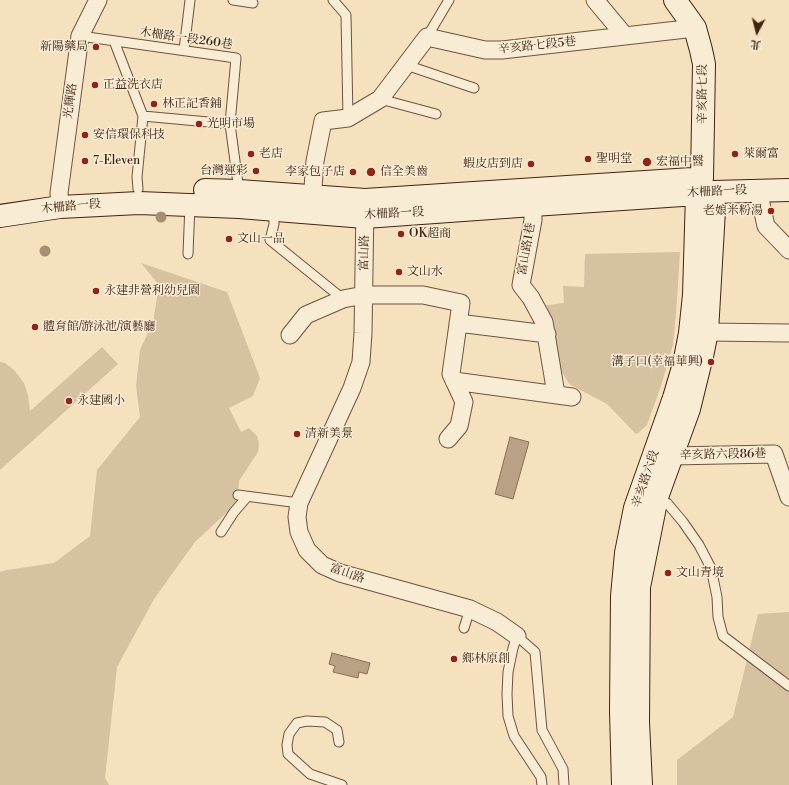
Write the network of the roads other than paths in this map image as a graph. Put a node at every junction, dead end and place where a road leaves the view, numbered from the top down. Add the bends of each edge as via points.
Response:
1 (98, 0) edge
2 (190, 0) edge
3 (233, 0) edge
4 (333, 0) edge
5 (449, 0) edge
6 (595, 0) edge
7 (675, 0) edge
8 (253, 3) dead end
9 (695, 28) junction
10 (80, 36) junction
11 (625, 36) junction
12 (427, 37) junction
13 (114, 41) junction
14 (184, 50) junction
15 (406, 65) junction
16 (474, 88) dead end
17 (380, 98) junction
18 (436, 114) dead end
19 (143, 116) junction
20 (348, 118) junction
21 (230, 124) junction
22 (789, 175) edge
23 (704, 188) junction
24 (138, 189) junction
25 (758, 190) junction
26 (789, 190) edge
27 (313, 197) junction
28 (239, 199) junction
29 (0, 200) edge
30 (59, 200) junction
31 (190, 204) junction
32 (533, 206) junction
33 (365, 208) junction
34 (274, 210) junction
35 (0, 216) edge
36 (789, 250) edge
37 (188, 254) dead end
38 (364, 295) junction
39 (343, 299) junction
40 (458, 324) junction
41 (707, 332) junction
42 (789, 333) edge
43 (547, 334) junction
44 (290, 335) dead end
45 (454, 381) junction
46 (556, 394) junction
47 (572, 397) dead end
48 (448, 439) dead end
49 (672, 456) junction
50 (238, 495) dead end
51 (247, 497) junction
52 (657, 497) junction
53 (789, 497) edge
54 (299, 503) junction
55 (221, 532) dead end
56 (470, 609) junction
57 (464, 628) dead end
58 (517, 636) junction
59 (789, 686) edge
60 (339, 742) dead end
61 (342, 785) edge
62 (542, 785) edge
63 (564, 785) edge
64 (623, 785) edge
65 (641, 785) edge

1 - 10 street, 光輝路
2 - 14 lane
3 - 8 lane
4 - 20 lane via 346,15
5 - 12 lane
6 - 11 street
7 - 9 main road, 辛亥路七段
9 - 11 street, 辛亥路七段5巷
9 - 23 main road, 辛亥路七段 via 704,64
10 - 13 lane, 木柵路一段260巷
10 - 30 street, 光輝路
11 - 12 street, 辛亥路七段5巷 via 502,50 485,50
12 - 15 street
13 - 14 lane, 木柵路一段260巷
13 - 19 lane
14 - 21 lane, 木柵路一段260巷 via 236,58
15 - 16 lane
15 - 17 street
17 - 18 lane
17 - 20 street
19 - 21 lane
19 - 24 lane
20 - 27 street via 323,121 315,161
21 - 28 lane, 木柵路一段260巷
22 - 23 main road, 木柵路一段
23 - 25 main road, 木柵路一段
23 - 32 main road, 木柵路一段
23 - 33 main road, 木柵路一段
23 - 41 main road, 辛亥路六段 via 714,210
23 - 64 main road, 辛亥路六段 via 690,333 674,398 635,508 626,553 622,596
24 - 28 main road, 木柵路一段
24 - 30 main road, 木柵路一段 via 72,191
25 - 26 main road, 木柵路一段
25 - 36 street via 766,226
27 - 28 main road, 木柵路一段
27 - 33 main road, 木柵路一段
28 - 31 main road, 木柵路一段
28 - 34 main road, 木柵路一段
29 - 30 main road, 木柵路一段
30 - 31 main road, 木柵路一段
30 - 35 main road, 木柵路一段
31 - 37 lane
32 - 33 main road, 木柵路一段
32 - 43 street, 富山路1巷 via 533,220 521,285 544,322
33 - 34 main road, 木柵路一段
33 - 38 street, 富山路
34 - 39 lane via 270,240
38 - 39 street
38 - 40 street via 423,295 461,303
38 - 54 street, 富山路 via 361,362 352,388
39 - 44 street via 306,315
40 - 43 street
40 - 45 street via 451,374
41 - 42 street
41 - 49 main road, 辛亥路六段 via 689,409
43 - 46 street, 富山路1巷
45 - 46 street
45 - 48 street via 464,402 459,426
46 - 47 street
49 - 52 main road, 辛亥路六段
49 - 53 street, 辛亥路六段86巷 via 774,454
50 - 51 lane
51 - 54 lane
51 - 55 lane
52 - 59 lane via 667,503 683,522 711,568 723,636
52 - 65 main road, 辛亥路六段 via 640,587 638,722
54 - 56 street, 富山路 via 299,532 307,550 322,565 345,575
56 - 57 lane
56 - 58 street, 富山路 via 497,622
58 - 62 lane via 508,672 508,716 514,736 541,777
58 - 63 lane via 535,652 542,730 563,769
60 - 61 lane via 337,730 325,722 307,721 297,723 287,745 288,754 310,774

